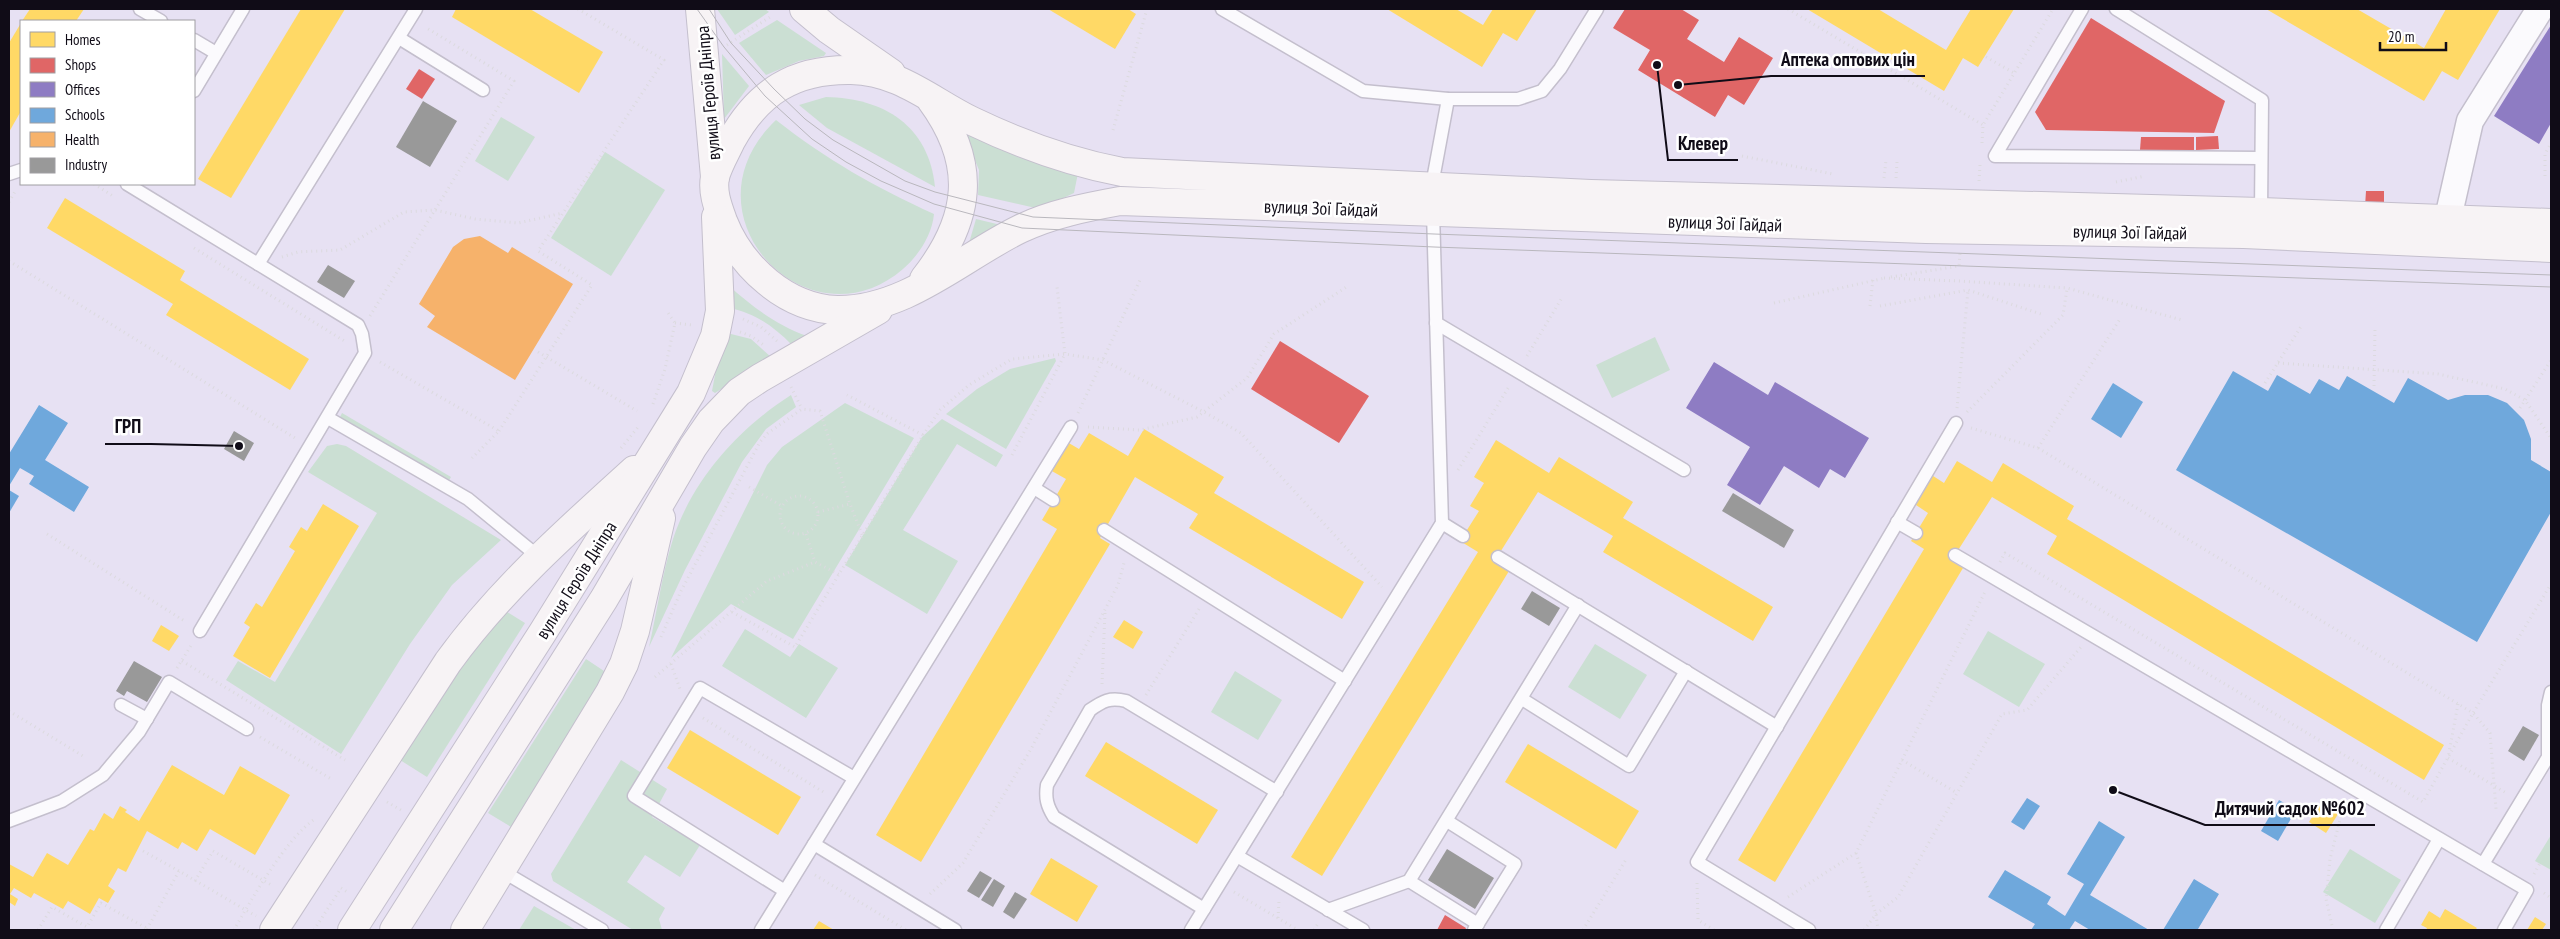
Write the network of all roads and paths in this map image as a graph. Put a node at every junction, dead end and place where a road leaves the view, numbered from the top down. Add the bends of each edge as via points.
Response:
1 (140, 9) edge
2 (243, 9) edge
3 (416, 9) edge
4 (578, 9) edge
5 (700, 9) edge
6 (804, 9) edge
7 (1147, 9) edge
8 (1222, 9) edge
9 (1597, 9) edge
10 (1788, 9) edge
11 (2053, 9) edge
12 (2082, 9) edge
13 (2116, 9) edge
14 (2540, 9) edge
15 (772, 15) dead end
16 (159, 20) edge
17 (419, 23) dead end
18 (398, 38) junction
19 (195, 41) edge
20 (724, 47) dead end
21 (216, 53) junction
22 (1986, 57) dead end
23 (2014, 73) junction
24 (195, 89) edge
25 (483, 90) dead end
26 (918, 90) junction
27 (1448, 99) junction
28 (1983, 125) junction
29 (1112, 130) dead end
30 (2551, 143) edge
31 (1981, 151) dead end
32 (1742, 156) dead end
33 (2260, 158) junction
34 (1886, 160) dead end
35 (1981, 160) dead end
36 (1837, 174) dead end
37 (2545, 176) dead end
38 (1979, 181) dead end
39 (1900, 182) dead end
40 (1884, 183) dead end
41 (1892, 183) dead end
42 (96, 185) edge
43 (133, 185) edge
44 (1432, 185) junction
45 (716, 190) junction
46 (118, 199) dead end
47 (434, 210) junction
48 (1433, 212) junction
49 (2261, 212) junction
50 (563, 213) junction
51 (2448, 218) junction
52 (2551, 223) edge
53 (1960, 244) dead end
54 (190, 246) dead end
55 (2551, 248) edge
56 (9, 261) edge
57 (258, 264) junction
58 (1141, 278) dead end
59 (1884, 278) junction
60 (1873, 279) junction
61 (247, 282) junction
62 (1348, 286) dead end
63 (1057, 287) dead end
64 (2067, 288) junction
65 (1968, 290) junction
66 (908, 293) junction
67 (1563, 296) dead end
68 (1774, 303) dead end
69 (1870, 306) dead end
70 (1880, 306) dead end
71 (2044, 316) dead end
72 (368, 319) dead end
73 (2120, 320) dead end
74 (2182, 320) dead end
75 (675, 323) dead end
76 (728, 323) junction
77 (1436, 323) junction
78 (2302, 325) dead end
79 (2375, 327) dead end
80 (538, 352) dead end
81 (365, 354) junction
82 (780, 354) junction
83 (1065, 354) junction
84 (546, 358) junction
85 (1102, 360) junction
86 (2551, 360) edge
87 (2278, 363) junction
88 (2374, 370) junction
89 (1518, 371) junction
90 (2265, 383) dead end
91 (2374, 386) dead end
92 (847, 395) dead end
93 (2525, 400) junction
94 (2520, 408) dead end
95 (802, 409) dead end
96 (636, 411) dead end
97 (820, 411) dead end
98 (1204, 412) junction
99 (328, 418) junction
100 (1956, 423) junction
101 (1071, 426) junction
102 (499, 431) junction
103 (923, 436) junction
104 (2551, 438) edge
105 (300, 441) dead end
106 (660, 447) junction
107 (2038, 448) junction
108 (1012, 455) dead end
109 (472, 458) dead end
110 (1684, 470) dead end
111 (670, 486) junction
112 (749, 487) dead end
113 (1034, 488) junction
114 (1441, 498) junction
115 (1054, 500) dead end
116 (850, 504) junction
117 (782, 506) junction
118 (818, 512) junction
119 (1897, 522) junction
120 (1442, 523) junction
121 (1104, 530) dead end
122 (47, 534) dead end
123 (806, 534) junction
124 (1916, 534) dead end
125 (1463, 536) dead end
126 (863, 538) junction
127 (1129, 546) junction
128 (1956, 555) dead end
129 (1498, 557) dead end
130 (540, 558) junction
131 (815, 562) junction
132 (840, 576) junction
133 (1992, 577) junction
134 (2551, 584) edge
135 (1208, 595) junction
136 (1395, 600) junction
137 (1578, 605) junction
138 (1105, 609) junction
139 (732, 612) junction
140 (200, 631) junction
141 (2092, 635) junction
142 (182, 660) junction
143 (671, 664) junction
144 (1686, 671) junction
145 (655, 677) dead end
146 (1345, 681) junction
147 (169, 682) junction
148 (2551, 692) edge
149 (1522, 698) junction
150 (1101, 702) junction
151 (121, 704) dead end
152 (2458, 704) junction
153 (687, 708) junction
154 (1138, 708) junction
155 (9, 711) edge
156 (2473, 714) junction
157 (147, 719) junction
158 (1777, 726) junction
159 (247, 729) joint
160 (83, 756) dead end
161 (2448, 758) junction
162 (2550, 758) edge
163 (345, 760) dead end
164 (1902, 760) junction
165 (854, 778) junction
166 (333, 780) dead end
167 (2347, 786) junction
168 (1277, 792) junction
169 (1957, 793) junction
170 (386, 801) dead end
171 (840, 802) junction
172 (2521, 802) junction
173 (402, 811) dead end
174 (1447, 821) junction
175 (9, 822) edge
176 (2439, 839) junction
177 (814, 844) junction
178 (143, 850) dead end
179 (1856, 854) junction
180 (1237, 856) junction
181 (1627, 858) dead end
182 (1696, 862) junction
183 (2483, 864) junction
184 (800, 866) junction
185 (179, 871) junction
186 (502, 871) junction
187 (195, 881) junction
188 (1409, 881) junction
189 (1220, 884) junction
190 (276, 888) dead end
191 (785, 891) junction
192 (349, 893) dead end
193 (917, 907) junction
194 (1772, 908) junction
195 (1204, 909) junction
196 (1328, 910) junction
197 (1876, 914) junction
198 (266, 924) edge
199 (1476, 927) edge
200 (148, 929) edge
201 (38, 930) edge
202 (314, 930) edge
203 (352, 930) edge
204 (394, 930) edge
205 (465, 930) edge
206 (602, 930) edge
207 (761, 930) edge
208 (906, 930) edge
209 (955, 930) edge
210 (1191, 930) edge
211 (1298, 930) edge
212 (1363, 930) edge
213 (1583, 930) edge
214 (1714, 930) edge
215 (1809, 930) edge
216 (1864, 930) edge
217 (1878, 930) edge
218 (2333, 930) edge
219 (2386, 930) edge
220 (2504, 930) edge

1 - 16 lane
2 - 21 lane
3 - 18 lane
4 - 50 path via 664,60
5 - 45 main road, вулиця Героїв Дніпра
6 - 26 main road
7 - 29 path
8 - 27 lane via 1363,91
9 - 27 lane via 1560,69 1542,91 1518,99
10 - 28 path
11 - 23 path
12 - 33 lane via 1995,156
13 - 33 lane via 2262,100
14 - 51 street via 2470,121
15 - 20 path
17 - 47 path via 514,81
18 - 25 lane
18 - 57 lane
19 - 21 lane
21 - 24 lane
22 - 23 path
23 - 28 path
26 - 44 main road, вулиця Зої Гайдай via 1015,141 1088,165 1122,172
26 - 45 main road via 872,72 852,70 801,76 774,89 740,125
26 - 66 main road via 943,117 953,138 962,172 962,207 960,219 941,257
27 - 44 lane
28 - 31 path
30 - 37 path via 2545,154
32 - 36 path
33 - 49 lane
34 - 40 path
35 - 38 path
39 - 41 path
42 - 46 path
43 - 57 lane
44 - 49 main road, вулиця Зої Гайдай via 1591,194
45 - 66 main road via 729,235 744,259 768,283 791,297 835,310 859,309
45 - 76 main road, вулиця Героїв Дніпра via 720,311
47 - 50 path via 475,219 518,223
47 - 57 path via 404,212 340,250 298,252
47 - 72 path
48 - 55 main road, вулиця Зої Гайдай via 1916,228 2244,234
48 - 66 main road, вулиця Зої Гайдай via 1120,201 1077,209 1022,228
48 - 77 lane
49 - 51 main road, вулиця Зої Гайдай
50 - 84 path via 538,251 592,285
51 - 52 main road, вулиця Зої Гайдай
53 - 59 path via 1959,266
54 - 61 path
56 - 105 path
57 - 61 path
57 - 81 lane via 358,326
58 - 85 path
59 - 60 path
59 - 64 path
60 - 68 path
60 - 69 path
61 - 81 path
62 - 98 path via 1274,334 1247,378
63 - 83 path
64 - 74 path
64 - 100 path via 2064,315
65 - 70 path
65 - 71 path
65 - 100 path
66 - 82 main road, вулиця Героїв Дніпра
67 - 89 path
73 - 107 path
75 - 76 path
76 - 82 path via 770,351
76 - 82 path via 761,327
76 - 106 main road, вулиця Героїв Дніпра
77 - 89 lane
77 - 114 lane
78 - 87 path
79 - 88 path
80 - 84 path
81 - 99 lane
81 - 102 path
82 - 95 path
82 - 111 main road, вулиця Героїв Дніпра via 711,422
83 - 85 path
83 - 103 path via 1012,360 969,385 940,410
83 - 108 path
84 - 96 path
84 - 102 path
85 - 98 path
85 - 101 path
86 - 93 path
87 - 88 path
87 - 90 path
88 - 91 path
88 - 93 path via 2438,374 2504,389
89 - 110 lane
89 - 114 path
92 - 103 path
93 - 94 path
93 - 104 path
97 - 116 path
98 - 101 path via 1197,417 1140,430
98 - 136 path via 1241,433
99 - 130 lane via 468,499
99 - 140 lane
100 - 107 path
100 - 119 lane
101 - 113 lane
102 - 109 path
103 - 126 path
106 - 130 main road
106 - 203 main road, вулиця Героїв Дніпра
107 - 152 path
111 - 186 main road, вулиця Героїв Дніпра via 636,631 624,664
111 - 204 main road, вулиця Героїв Дніпра via 604,599
112 - 117 path
113 - 115 lane
113 - 165 lane
114 - 120 lane
116 - 118 path
116 - 126 path
117 - 118 path via 791,498 803,496 813,502
117 - 123 path via 780,519 787,530
118 - 123 path via 816,525
119 - 124 lane
119 - 158 lane
120 - 125 lane
120 - 136 lane
121 - 127 lane
122 - 140 path
123 - 131 path
126 - 132 path
127 - 135 lane
127 - 138 path via 1118,586
128 - 133 lane
129 - 137 lane
130 - 198 main road via 471,630
131 - 132 path
131 - 139 path via 767,581
132 - 139 path via 795,647
133 - 141 lane
133 - 161 path via 2005,553 2423,802
133 - 164 path
134 - 156 path
135 - 146 lane
135 - 154 path
136 - 146 lane
137 - 144 lane
137 - 149 lane
138 - 150 path
138 - 193 path via 1031,749 963,863
139 - 143 path
140 - 142 path
141 - 167 lane
141 - 169 path via 2027,710 2002,714
142 - 147 path
142 - 163 path
143 - 145 path
143 - 153 path
144 - 149 lane via 1629,766
144 - 158 lane
146 - 168 lane
147 - 157 lane
147 - 159 lane
148 - 162 lane via 2548,705
149 - 174 lane
150 - 154 lane via 1113,698
150 - 195 lane via 1090,710 1047,785 1049,809 1054,817
151 - 157 lane
152 - 156 path
152 - 161 path
153 - 165 lane via 700,688
153 - 171 path
153 - 191 lane via 634,796
154 - 168 lane
155 - 160 path
156 - 161 path
157 - 175 lane via 103,775 62,801
158 - 182 lane
159 - 166 path
161 - 172 path
162 - 172 lane
164 - 169 path
164 - 179 path
165 - 171 lane
167 - 176 lane
167 - 218 path via 2342,819 2330,859 2326,899
168 - 180 lane
169 - 197 path via 1898,897
170 - 173 path
171 - 177 lane
172 - 183 lane
174 - 188 lane
174 - 199 lane via 1515,864
176 - 183 lane
176 - 219 lane
177 - 184 lane
177 - 193 lane
178 - 185 path
179 - 194 path
179 - 197 path
180 - 189 lane
180 - 196 lane
181 - 213 path
182 - 194 lane
182 - 214 path via 1698,920
183 - 220 lane via 2527,890
184 - 191 lane
184 - 208 path
185 - 187 path
185 - 200 path
186 - 205 main road, вулиця Героїв Дніпра
186 - 206 lane
187 - 190 path via 214,851
187 - 198 path
188 - 196 lane
188 - 199 lane
189 - 195 lane
189 - 211 path
191 - 207 lane
192 - 202 path via 341,888
193 - 209 lane
194 - 215 lane
195 - 210 lane
196 - 212 lane
197 - 216 path
197 - 217 path
200 - 201 path via 101,903 87,927 52,906

